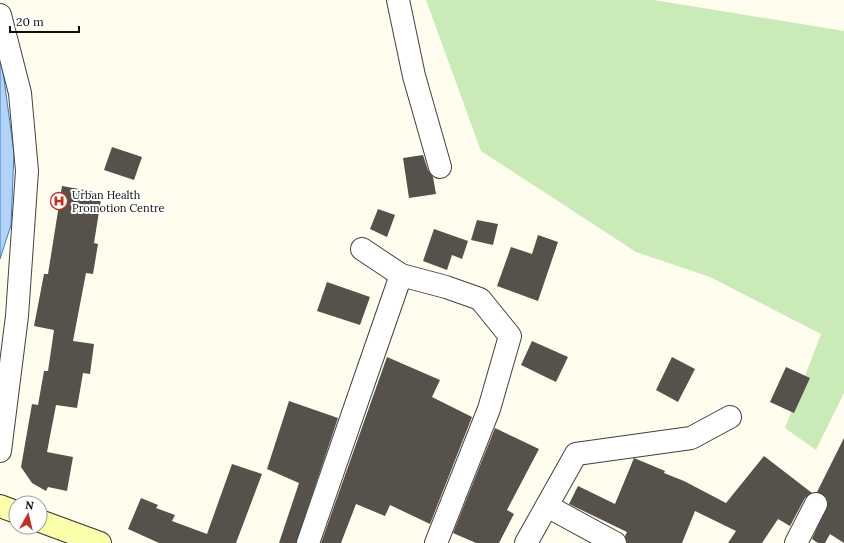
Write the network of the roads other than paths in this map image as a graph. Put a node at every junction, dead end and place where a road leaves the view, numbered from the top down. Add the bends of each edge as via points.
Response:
1 (398, 0) edge
2 (0, 15) edge
3 (440, 167) dead end
4 (362, 249) dead end
5 (401, 275) junction
6 (730, 417) dead end
7 (0, 451) edge
8 (816, 504) dead end
9 (547, 506) junction
10 (48, 524) edge
11 (100, 543) edge
12 (308, 543) edge
13 (436, 543) edge
14 (526, 543) edge
15 (614, 543) edge
16 (796, 543) edge

1 - 3 street via 414,76
2 - 7 street via 20,93 27,170 17,316
4 - 5 street
5 - 12 street
5 - 13 street via 446,286 480,299 510,336 489,409
6 - 9 street via 691,438 576,454
8 - 16 street
9 - 14 street
9 - 15 street
10 - 11 street

